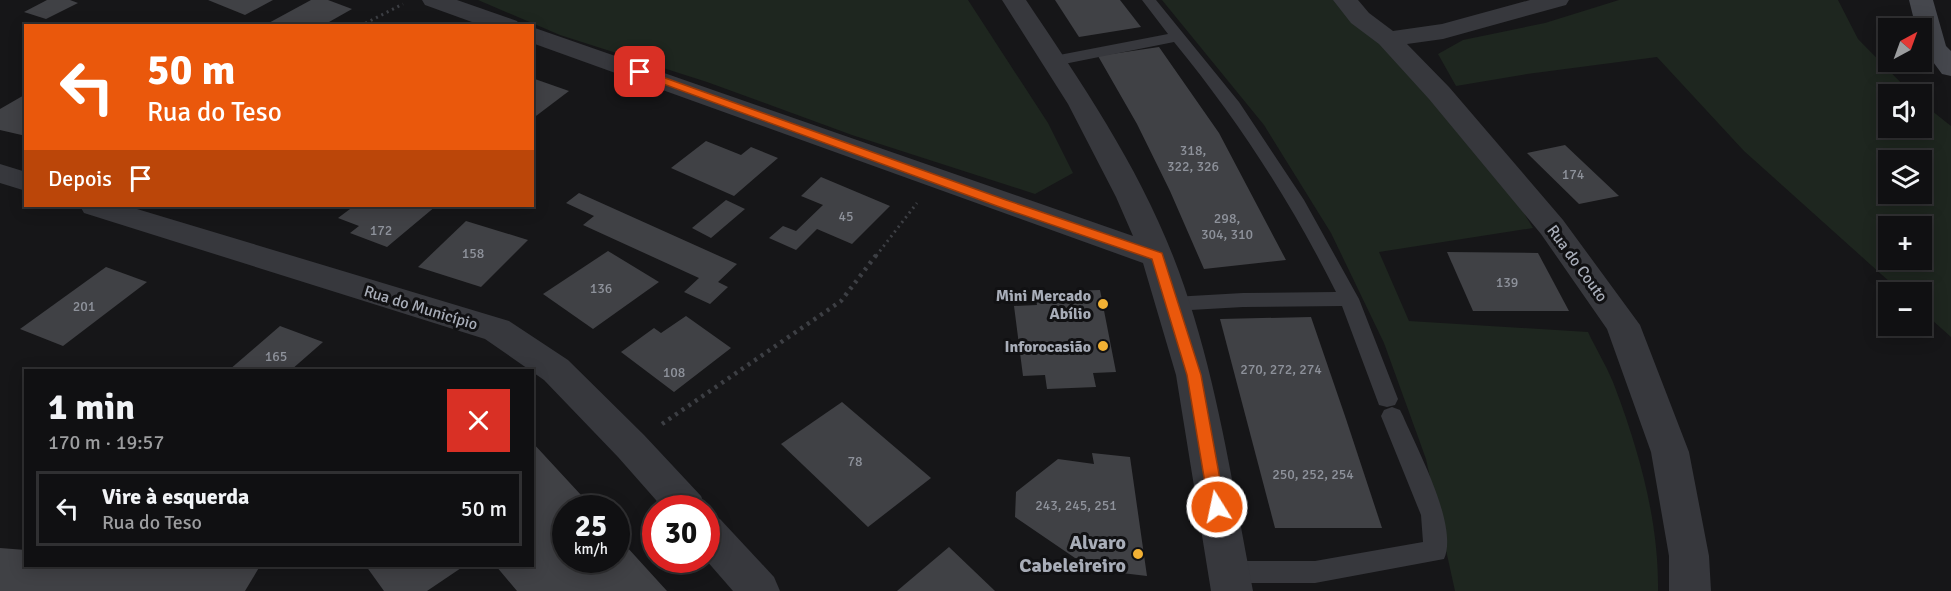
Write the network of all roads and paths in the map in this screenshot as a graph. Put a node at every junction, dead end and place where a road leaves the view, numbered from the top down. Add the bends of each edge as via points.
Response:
1 (412, 0) edge
2 (434, 0) edge
3 (1014, 0) edge
4 (1149, 0) edge
5 (1345, 0) edge
6 (1557, 0) edge
7 (1921, 0) edge
8 (364, 24) edge
9 (502, 24) edge
10 (534, 35) edge
11 (1178, 37) junction
12 (1388, 39) junction
13 (1054, 61) junction
14 (1951, 68) edge
15 (0, 173) edge
16 (936, 179) junction
17 (24, 181) edge
18 (98, 207) edge
19 (1157, 256) junction
20 (1349, 300) junction
21 (1173, 304) junction
22 (631, 446) junction
23 (675, 495) edge
24 (720, 547) edge
25 (1231, 582) edge
26 (759, 591) edge
27 (1690, 591) edge

1 - 8 path
2 - 9 street
3 - 13 street
4 - 11 lane
5 - 12 street, Rua do Couto via 1360,18
6 - 12 street via 1443,31
7 - 14 main road via 1934,47
10 - 16 street
11 - 13 lane
11 - 20 lane via 1273,163 1319,239
12 - 27 street, Rua do Couto via 1552,227 1623,325 1670,452 1689,556
13 - 19 street via 1082,104
15 - 17 street
16 - 19 street
16 - 22 path via 841,301
18 - 22 street, Rua do Município via 496,330 556,370
19 - 21 street
20 - 21 lane
20 - 25 lane via 1433,515 1435,551
21 - 25 street via 1194,375
22 - 23 street, Rua do Município
24 - 26 street

